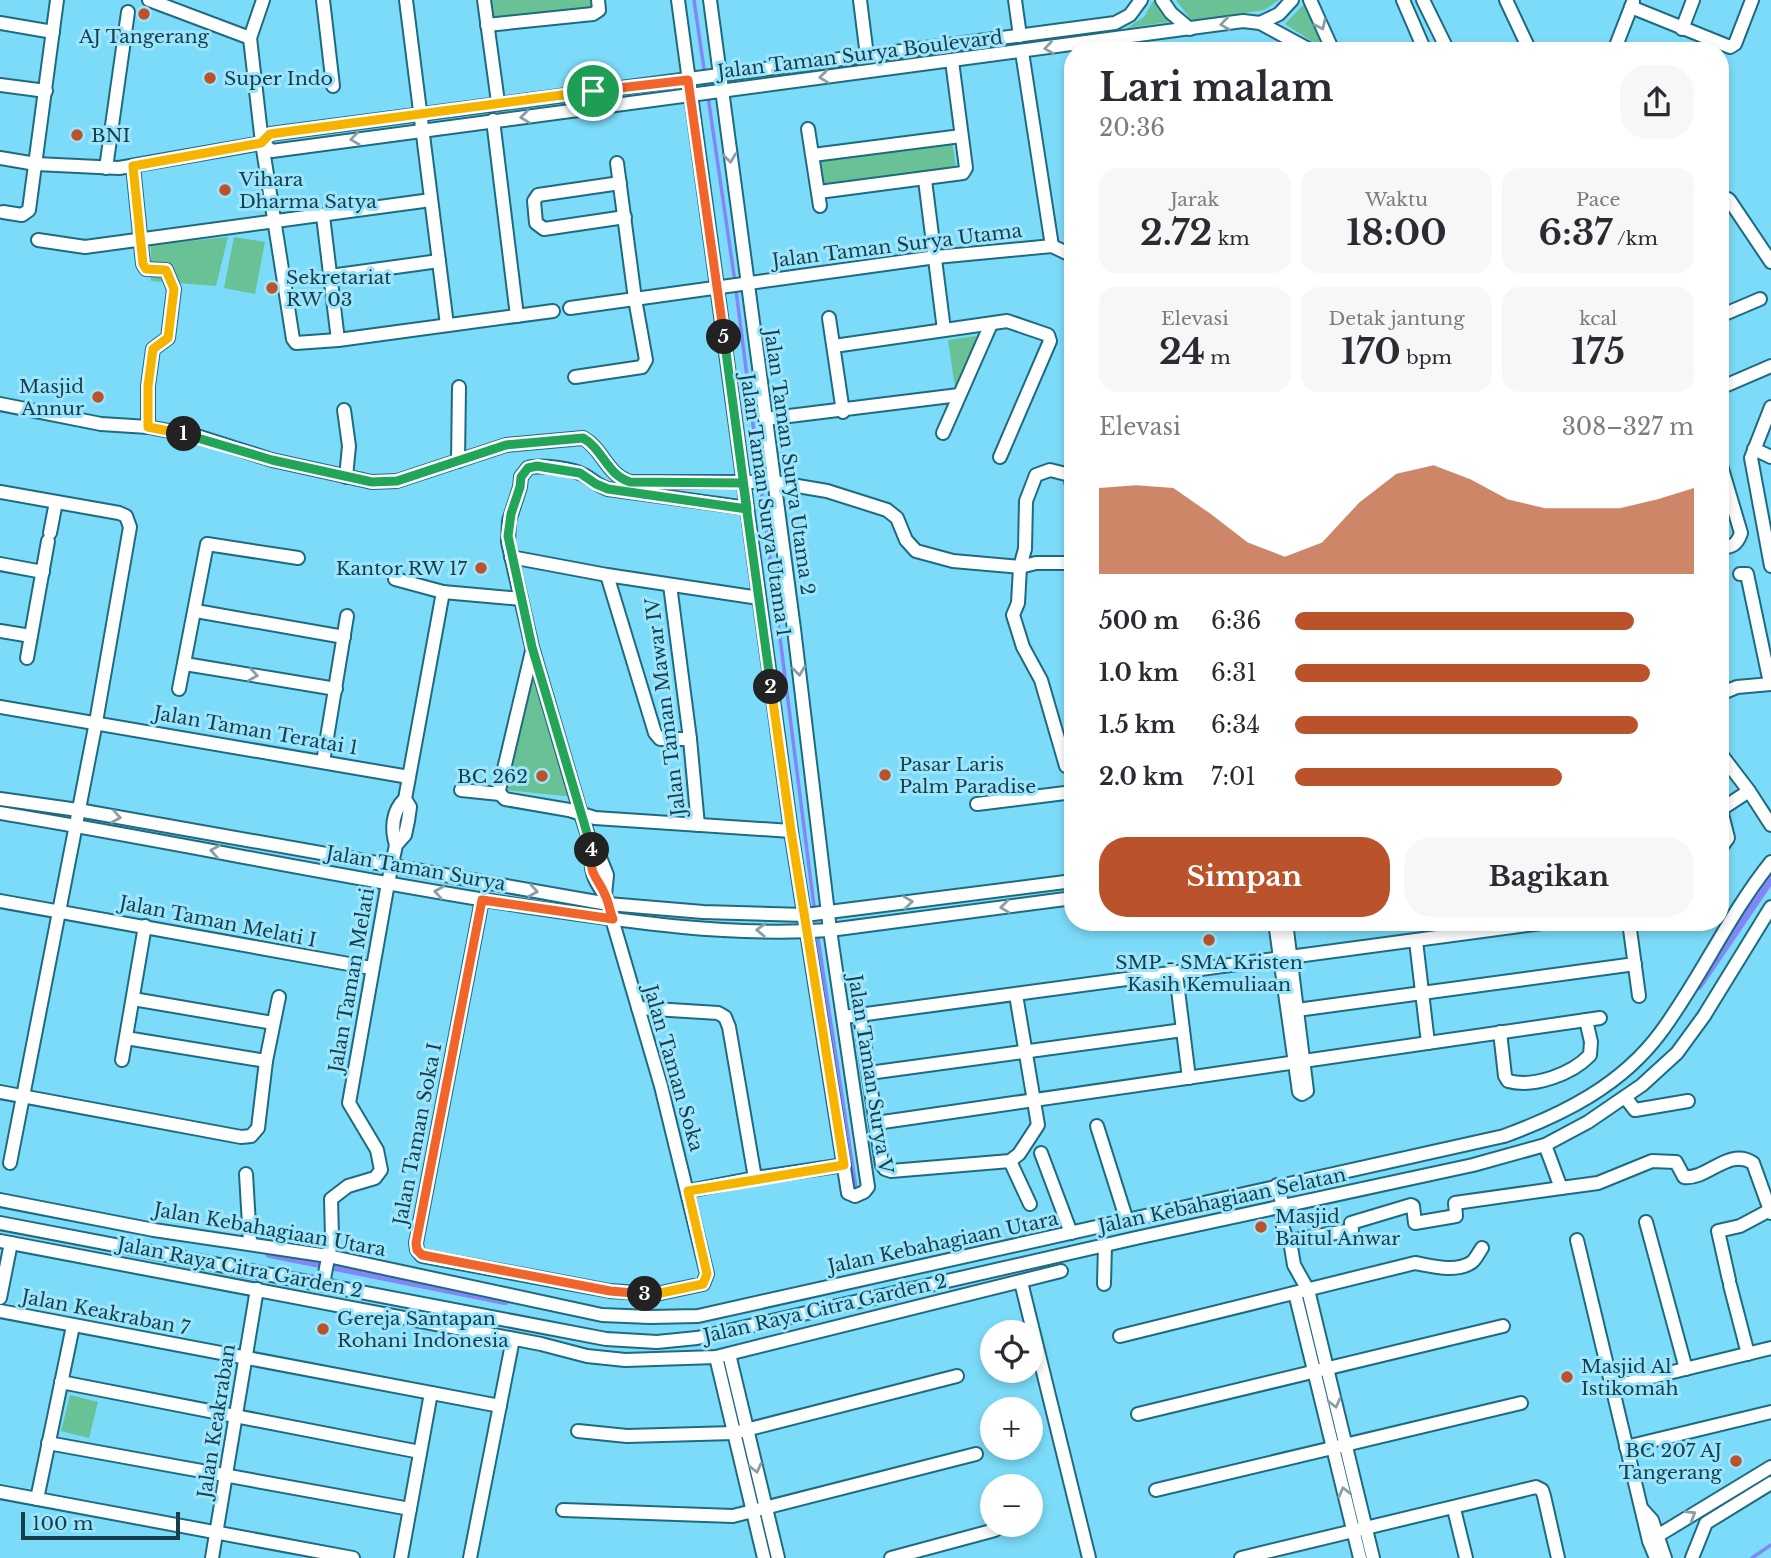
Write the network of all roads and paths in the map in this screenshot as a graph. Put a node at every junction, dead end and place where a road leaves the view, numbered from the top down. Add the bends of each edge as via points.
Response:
1 (57, 0) edge
2 (149, 0) edge
3 (264, 0) edge
4 (323, 0) edge
5 (407, 0) edge
6 (484, 0) edge
7 (678, 0) edge
8 (710, 0) edge
9 (860, 0) edge
10 (1015, 0) edge
11 (1141, 0) edge
12 (1162, 0) edge
13 (1292, 0) edge
14 (1310, 0) edge
15 (1403, 0) edge
16 (1423, 0) edge
17 (1506, 0) edge
18 (1693, 0) edge
19 (1752, 0) edge
20 (1632, 4) edge
21 (598, 11) edge
22 (128, 12) dead end
23 (0, 23) edge
24 (1261, 23) junction
25 (487, 25) junction
26 (1190, 29) junction
27 (1682, 29) junction
28 (53, 32) junction
29 (1020, 36) junction
30 (250, 38) junction
31 (1095, 42) edge
32 (1296, 42) edge
33 (1329, 42) edge
34 (1421, 42) edge
35 (1444, 42) edge
36 (1526, 42) edge
37 (1617, 42) edge
38 (1718, 42) edge
39 (1064, 46) edge
40 (1729, 46) edge
41 (1022, 52) junction
42 (867, 56) junction
43 (952, 61) junction
44 (715, 76) junction
45 (692, 79) junction
46 (0, 85) edge
47 (332, 86) dead end
48 (46, 91) junction
49 (717, 91) junction
50 (694, 96) junction
51 (498, 102) junction
52 (420, 114) junction
53 (493, 120) junction
54 (808, 129) dead end
55 (422, 130) junction
56 (961, 136) junction
57 (261, 143) junction
58 (813, 155) junction
59 (0, 159) edge
60 (618, 163) dead end
61 (37, 164) junction
62 (133, 166) junction
63 (106, 168) junction
64 (925, 180) junction
65 (620, 183) junction
66 (818, 192) junction
67 (432, 200) junction
68 (1729, 200) edge
69 (820, 206) dead end
70 (3, 212) dead end
71 (323, 216) junction
72 (625, 217) junction
73 (275, 223) junction
74 (38, 240) dead end
75 (142, 241) junction
76 (1052, 246) junction
77 (1064, 252) edge
78 (936, 257) junction
79 (439, 261) junction
80 (1771, 262) edge
81 (330, 276) junction
82 (743, 283) junction
83 (719, 286) junction
84 (635, 299) junction
85 (1760, 299) dead end
86 (570, 308) dead end
87 (553, 311) dead end
88 (1729, 312) edge
89 (517, 316) junction
90 (830, 318) dead end
91 (991, 324) junction
92 (447, 325) junction
93 (944, 330) junction
94 (338, 340) junction
95 (834, 346) junction
96 (1771, 366) edge
97 (575, 377) dead end
98 (1729, 384) edge
99 (459, 387) dead end
100 (960, 395) junction
101 (0, 404) edge
102 (1771, 407) edge
103 (344, 410) dead end
104 (843, 412) junction
105 (765, 419) junction
106 (148, 427) junction
107 (943, 433) dead end
108 (1754, 449) junction
109 (999, 457) dead end
110 (1771, 457) edge
111 (458, 461) junction
112 (1064, 474) edge
113 (346, 477) junction
114 (770, 482) junction
115 (747, 483) junction
116 (0, 492) edge
117 (1729, 492) edge
118 (56, 502) junction
119 (747, 509) junction
120 (1729, 547) edge
121 (511, 557) junction
122 (298, 558) dead end
123 (1064, 563) edge
124 (0, 564) edge
125 (1771, 566) edge
126 (1020, 567) junction
127 (43, 572) junction
128 (1740, 574) dead end
129 (607, 575) junction
130 (395, 579) dead end
131 (670, 586) junction
132 (443, 592) junction
133 (759, 598) junction
134 (521, 599) junction
135 (196, 611) junction
136 (347, 616) dead end
137 (0, 631) edge
138 (31, 636) junction
139 (344, 637) junction
140 (532, 647) junction
141 (27, 658) dead end
142 (185, 664) junction
143 (1770, 684) edge
144 (179, 689) dead end
145 (336, 689) junction
146 (1729, 691) edge
147 (0, 707) edge
148 (96, 722) junction
149 (690, 739) junction
150 (1064, 759) edge
151 (323, 762) junction
152 (1729, 764) edge
153 (409, 777) junction
154 (461, 790) dead end
155 (1749, 790) junction
156 (1064, 793) edge
157 (500, 794) junction
158 (0, 799) edge
159 (977, 804) dead end
160 (1729, 806) edge
161 (78, 810) junction
162 (0, 813) edge
163 (581, 814) junction
164 (75, 825) junction
165 (698, 825) junction
166 (1771, 825) edge
167 (791, 831) junction
168 (1771, 862) edge
169 (392, 865) junction
170 (1064, 882) edge
171 (388, 883) junction
172 (1045, 885) junction
173 (1064, 899) edge
174 (482, 900) junction
175 (607, 900) junction
176 (0, 901) edge
177 (1047, 901) junction
178 (1771, 907) edge
179 (58, 910) junction
180 (827, 913) junction
181 (805, 915) junction
182 (613, 919) junction
183 (145, 926) junction
184 (1729, 927) edge
185 (830, 930) junction
186 (807, 931) junction
187 (1277, 931) edge
188 (1286, 931) edge
189 (1486, 931) edge
190 (1630, 931) edge
191 (1726, 931) edge
192 (1416, 941) junction
193 (1285, 959) junction
194 (1635, 964) junction
195 (371, 968) junction
196 (1176, 974) junction
197 (1422, 993) junction
198 (1016, 995) junction
199 (1639, 996) dead end
200 (279, 997) dead end
201 (133, 999) junction
202 (638, 1008) junction
203 (1297, 1010) junction
204 (860, 1015) junction
205 (844, 1017) junction
206 (1600, 1018) dead end
207 (1586, 1020) junction
208 (273, 1023) junction
209 (1183, 1030) junction
210 (1500, 1032) junction
211 (126, 1038) junction
212 (1428, 1043) junction
213 (1026, 1052) junction
214 (122, 1060) dead end
215 (266, 1061) junction
216 (1299, 1062) junction
217 (869, 1073) junction
218 (1189, 1078) junction
219 (0, 1092) edge
220 (25, 1097) junction
221 (1625, 1097) junction
222 (1034, 1100) junction
223 (1688, 1101) dead end
224 (876, 1123) junction
225 (1097, 1126) dead end
226 (1467, 1145) junction
227 (1545, 1145) junction
228 (1041, 1153) dead end
229 (1010, 1161) junction
230 (10, 1163) dead end
231 (1472, 1164) junction
232 (844, 1165) junction
233 (246, 1174) dead end
234 (755, 1178) junction
235 (1277, 1187) junction
236 (1561, 1188) junction
237 (688, 1191) junction
238 (0, 1200) edge
239 (1030, 1204) dead end
240 (1282, 1204) junction
241 (1770, 1206) edge
242 (42, 1210) junction
243 (0, 1223) edge
244 (1646, 1223) dead end
245 (1132, 1227) junction
246 (39, 1229) junction
247 (154, 1230) junction
248 (1071, 1233) junction
249 (1577, 1240) dead end
250 (1290, 1241) junction
251 (5, 1242) edge
252 (250, 1242) junction
253 (1105, 1245) junction
254 (1482, 1248) dead end
255 (150, 1249) junction
256 (328, 1255) junction
257 (1015, 1266) junction
258 (921, 1267) junction
259 (1061, 1271) dead end
260 (1020, 1281) junction
261 (705, 1283) joint
262 (323, 1284) junction
263 (1104, 1284) dead end
264 (925, 1285) junction
265 (257, 1289) junction
266 (1301, 1291) junction
267 (0, 1298) edge
268 (0, 1311) edge
269 (73, 1326) junction
270 (1503, 1326) dead end
271 (1119, 1336) dead end
272 (513, 1339) junction
273 (1771, 1348) edge
274 (1748, 1354) junction
275 (722, 1356) junction
276 (245, 1359) junction
277 (1686, 1369) junction
278 (1320, 1370) junction
279 (957, 1376) dead end
280 (61, 1382) junction
281 (1611, 1387) junction
282 (431, 1393) junction
283 (1521, 1403) dead end
284 (500, 1406) junction
285 (1771, 1412) edge
286 (1138, 1414) dead end
287 (237, 1415) junction
288 (578, 1431) dead end
289 (740, 1431) junction
290 (48, 1443) junction
291 (1339, 1447) junction
292 (1626, 1447) junction
293 (420, 1452) junction
294 (976, 1454) dead end
295 (1771, 1468) edge
296 (227, 1475) junction
297 (1771, 1483) edge
298 (1156, 1490) dead end
299 (0, 1492) edge
300 (37, 1499) junction
301 (1454, 1508) junction
302 (410, 1509) junction
303 (759, 1509) junction
304 (563, 1510) dead end
305 (1360, 1531) junction
306 (217, 1534) junction
307 (980, 1534) edge
308 (1653, 1539) junction
309 (1276, 1554) edge
310 (212, 1558) edge
311 (353, 1558) edge
312 (401, 1558) edge
313 (470, 1558) edge
314 (764, 1558) edge
315 (778, 1558) edge
316 (891, 1558) edge
317 (1089, 1558) edge
318 (1241, 1558) edge
319 (1360, 1558) edge
320 (1373, 1558) edge
321 (1466, 1558) edge
322 (1558, 1558) edge
323 (1656, 1558) edge
324 (1665, 1558) edge
325 (1692, 1558) edge

1 - 28 street
2 - 30 street
3 - 30 street
4 - 47 street
5 - 52 street
6 - 25 street
7 - 45 street, Jalan Taman Surya Utama 1
8 - 44 street, Jalan Taman Surya Utama 2
9 - 42 street
10 - 29 street
11 - 29 street, Jalan Taman Surya Boulevard via 1130,15 1115,23
12 - 26 street
13 - 24 street
14 -> 33 street
15 - 34 street
16 - 35 street
17 - 36 street
18 - 27 street
19 - 40 street via 1735,44
20 - 27 street
20 - 37 street
21 - 25 street
22 - 63 street
23 - 28 street
24 -> 26 street, Jalan Taman Surya Boulevard
24 - 32 street
25 - 51 street
26 -> 31 street, Jalan Taman Surya Boulevard
27 - 38 street
28 - 48 street
29 - 42 street, Jalan Taman Surya Boulevard
30 - 57 street
39 -> 41 street, Jalan Taman Surya Boulevard
41 - 43 street, Jalan Taman Surya Boulevard
41 - 76 street, Jalan Taman Surya Utama
42 - 44 street, Jalan Taman Surya Boulevard
43 -> 49 street, Jalan Taman Surya Boulevard
43 - 56 street
44 - 45 street, Jalan Taman Surya Boulevard
44 - 49 street, Jalan Taman Surya Utama 2
45 - 50 street, Jalan Taman Surya Utama 1
45 - 51 street, Jalan Taman Surya Boulevard
46 - 48 street
48 - 61 street
49 - 50 street, Jalan Taman Surya Boulevard
49 -> 82 street, Jalan Taman Surya Utama 2
50 -> 53 street, Jalan Taman Surya Boulevard
50 - 83 street, Jalan Taman Surya Utama 1
51 - 52 street, Jalan Taman Surya Boulevard
52 - 55 street
52 - 57 street, Jalan Taman Surya Boulevard via 270,134
53 - 55 street, Jalan Taman Surya Boulevard
53 - 89 street
54 - 58 street
55 -> 57 street, Jalan Taman Surya Boulevard via 272,150
55 - 67 street
56 - 58 street
56 - 64 street via 966,173
57 - 62 street
57 - 73 street
58 - 66 street
59 - 61 street
60 - 65 street
61 - 63 street
61 - 70 street via 28,212
62 - 63 street
62 - 75 street
64 - 66 street
64 - 78 street
65 - 72 street
65 - 72 street via 538,195 534,201 536,223 544,229
66 - 69 street
67 - 71 street
67 - 79 street
68 - 80 street
71 - 73 street
71 - 81 street
72 - 84 street
73 - 75 street
73 - 94 street via 293,338 301,344
74 - 75 street via 85,247
75 - 106 street via 146,269 166,270 174,289 168,338 153,349
76 - 77 street
76 - 78 street, Jalan Taman Surya Utama
78 - 82 street, Jalan Taman Surya Utama
78 - 93 street
79 - 81 street
79 - 92 street
81 - 94 street
82 - 83 street, Jalan Taman Surya Utama
82 - 105 street, Jalan Taman Surya Utama 2
83 - 84 street, Jalan Taman Surya Utama
83 - 115 street, Jalan Taman Surya Utama 1
84 - 86 street, Jalan Taman Surya Utama
84 - 97 street via 645,365
85 - 88 street
87 - 89 street
89 - 92 street
90 - 95 street
91 - 93 street
91 - 100 street
91 - 109 street via 1007,321 1050,338
92 - 94 street
93 - 95 street
95 - 104 street
96 - 98 street
99 - 111 street
100 - 104 street
100 - 107 street
101 - 106 street via 101,424
102 - 108 street
103 - 113 street via 349,446
104 - 105 street
105 - 114 street, Jalan Taman Surya Utama 2
106 - 113 street
108 - 110 street
108 - 125 street via 1751,458
111 - 113 street via 397,481
111 - 115 street via 506,445 583,438 592,443 611,472 630,482
112 - 126 street via 1050,470 1036,475 1026,501
114 - 115 street
114 - 126 street via 827,491 887,510 897,518 916,551 953,561
114 -> 180 street, Jalan Taman Surya Utama 2
115 - 119 street, Jalan Taman Surya Utama 1
116 - 118 street
117 - 120 street via 1741,533 1738,542
118 - 127 street
118 - 148 street via 119,513 126,516 130,527
119 - 121 street, Jalan Taman Soka via 608,489 580,473 532,466 522,474 509,521
119 - 133 street, Jalan Taman Surya Utama 1
121 - 129 street
121 - 134 street, Jalan Taman Soka
122 - 135 street via 209,543
123 - 126 street
124 - 127 street
126 - 150 street via 1013,615 1041,680
127 - 138 street
128 - 143 street via 1747,574
129 - 131 street
129 - 149 street via 654,733 660,739
130 - 132 street
131 - 133 street
131 - 149 street, Jalan Taman Mawar IV
132 - 134 street
132 - 153 street, Jalan Taman Melati
133 - 167 street, Jalan Taman Surya Utama 1
134 - 140 street, Jalan Taman Soka
135 - 139 street
135 - 142 street
136 - 139 street
137 - 138 street
138 - 141 street
139 - 145 street
140 - 157 street
140 - 163 street, Jalan Taman Soka
142 - 144 street
142 -> 145 street
143 - 146 street
145 - 151 street
147 - 148 street, Jalan Taman Teratai 1
148 - 151 street, Jalan Taman Teratai 1
148 - 161 street
149 - 165 street, Jalan Taman Mawar IV
151 - 153 street, Jalan Taman Teratai 1
152 - 155 street
153 - 169 street, Jalan Taman Melati via 392,832 396,845
154 - 157 street
155 - 160 street
155 - 166 street
156 - 159 street
157 - 163 street via 505,799
158 - 161 street, Jalan Taman Surya
161 - 164 street
161 -> 169 street, Jalan Taman Surya
162 - 164 street, Jalan Taman Surya
163 - 165 street
163 - 175 street, Jalan Taman Soka via 593,851 592,872
171 -> 164 street, Jalan Taman Surya
164 - 179 street
165 - 167 street
167 - 181 street, Jalan Taman Surya Utama 1
168 - 184 street, Jalan Kebahagiaan Utara
169 - 171 street, Jalan Taman Melati
169 -> 175 street, Jalan Taman Surya
170 - 172 street, Jalan Taman Surya
174 -> 171 street, Jalan Taman Surya
171 - 195 street, Jalan Taman Melati
172 - 177 street
180 -> 172 street, Jalan Taman Surya
173 - 177 street, Jalan Taman Surya
174 - 182 street, Jalan Taman Surya
174 - 261 street, Jalan Taman Soka I via 417,1250 422,1255 610,1291 656,1294
175 - 181 street, Jalan Taman Surya via 703,912
175 - 182 street, Jalan Taman Soka
176 - 179 street, Jalan Taman Melati I
177 -> 185 street, Jalan Taman Surya
178 - 221 street, Jalan Kebahagiaan Selatan via 1676,1053
179 - 183 street, Jalan Taman Melati I
179 - 220 street
180 - 181 street, Jalan Taman Surya
180 - 185 street, Jalan Taman Surya Utama 2
181 - 186 street, Jalan Taman Surya Utama 1
186 -> 182 street, Jalan Taman Surya via 703,929
182 - 202 street, Jalan Taman Soka
183 - 195 street, Jalan Taman Melati I
183 - 201 street
185 - 186 street, Jalan Taman Surya
185 - 205 street, Jalan Taman Surya V
186 - 232 street, Jalan Taman Surya V
187 - 193 street
188 - 193 street
189 - 192 street
190 - 194 street
191 - 226 street, Jalan Kebahagiaan Utara via 1660,1033 1628,1068 1577,1105 1504,1136
192 - 193 street
192 - 197 street
193 - 196 street
193 - 203 street
193 - 216 street
194 - 197 street
194 - 199 street
195 - 256 street, Jalan Taman Melati via 349,1103 377,1150 381,1170 375,1178 348,1186 331,1199
196 - 198 street
196 - 209 street
197 - 203 street
197 - 212 street
198 - 204 street
198 - 213 street
200 - 208 street
201 - 208 street
201 - 211 street
202 - 234 street via 726,1017
202 - 237 street, Jalan Taman Soka
203 - 216 street
204 - 205 street
204 - 217 street
205 - 232 street, Jalan Taman Surya V via 868,1187 864,1192 848,1193
206 - 207 street
207 - 210 street
207 - 210 street via 1590,1055 1559,1075 1534,1081 1508,1081
208 - 215 street
209 - 213 street
209 - 218 street
210 - 212 street
211 - 214 street
211 - 215 street
212 - 216 street
213 - 217 street
213 - 222 street
215 - 220 street via 258,1128 251,1136
216 - 218 street
217 - 224 street
218 - 222 street
219 - 220 street
220 - 230 street
221 - 223 street via 1635,1110
221 - 227 street, Jalan Kebahagiaan Selatan
222 - 224 street
222 - 229 street via 1037,1129
224 - 229 street via 885,1170
225 - 245 street
226 - 231 street
226 - 235 street, Jalan Kebahagiaan Utara
227 - 231 street, Jalan Kebahagiaan Selatan
227 - 236 street
228 - 248 street
229 - 239 street
231 - 240 street, Jalan Kebahagiaan Selatan
232 - 234 street
233 - 252 street
234 - 237 street
235 - 240 street
235 - 245 street, Jalan Kebahagiaan Utara
236 - 241 street via 1598,1183 1650,1161 1673,1161 1684,1177 1694,1178 1724,1161 1749,1160
236 - 250 street via 1455,1203 1456,1216 1415,1223 1411,1205 1351,1223 1352,1230
237 - 261 street, Jalan Taman Soka via 707,1274
238 - 242 street, Jalan Kebahagiaan Utara
240 - 245 street, Jalan Kebahagiaan Selatan
240 - 250 street via 1283,1229
241 - 274 street via 1738,1226 1718,1231
242 - 246 street
242 - 247 street, Jalan Kebahagiaan Utara
243 - 246 street, Jalan Kebahagiaan Selatan
244 - 277 street
245 - 248 street, Jalan Kebahagiaan Utara
245 - 253 street, Jalan Kebahagiaan Selatan
246 - 255 street, Jalan Kebahagiaan Selatan
247 - 252 street, Jalan Kebahagiaan Utara
247 - 255 street
248 - 258 street, Jalan Kebahagiaan Utara
249 - 281 street
250 - 266 street
251 - 265 street, Jalan Raya Citra Garden 2
251 - 267 street
252 - 256 street, Jalan Kebahagiaan Utara
253 - 257 street, Jalan Kebahagiaan Selatan
253 - 263 street
254 - 266 street via 1473,1262 1459,1267 1415,1263
255 - 262 street, Jalan Kebahagiaan Selatan
256 - 258 street, Jalan Kebahagiaan Utara via 602,1315 650,1317 698,1316
256 - 262 street
257 - 260 street
257 - 264 street, Jalan Kebahagiaan Selatan
258 - 264 street
259 - 260 street, Jalan Raya Citra Garden 2
260 - 275 street, Jalan Raya Citra Garden 2
260 - 317 street
262 - 264 street, Jalan Kebahagiaan Selatan via 606,1339 657,1342 697,1338
265 - 272 street, Jalan Raya Citra Garden 2
265 - 276 street, Jalan Keakraban
266 - 271 street
266 - 278 street
268 - 269 street, Jalan Keakraban 7
269 - 276 street, Jalan Keakraban 7
269 - 280 street
270 - 278 street
272 - 275 street, Jalan Raya Citra Garden 2 via 625,1360
272 - 284 street
273 - 274 street
274 - 277 street
275 - 289 street
276 - 282 street, Jalan Keakraban 7
276 - 287 street, Jalan Keakraban
277 - 281 street
278 - 286 street
278 - 291 street
279 - 289 street
280 - 287 street
280 - 290 street
281 - 292 street
282 - 284 street, Jalan Keakraban 7
282 - 293 street
283 - 291 street
284 - 313 street
285 - 292 street
287 - 293 street
287 - 296 street, Jalan Keakraban
288 - 289 street via 627,1436
289 - 303 street
290 - 296 street
290 - 300 street
291 - 298 street
291 - 305 street
292 - 308 street
293 - 302 street
294 - 303 street
308 -> 295 street
296 - 302 street
296 - 306 street, Jalan Keakraban
297 - 325 street via 1706,1523
299 - 300 street
300 - 306 street
301 - 305 street
301 - 321 street
301 - 322 street via 1536,1487 1544,1496
302 - 312 street
303 - 304 street via 721,1516
303 - 314 street
303 - 315 street
305 - 309 street
305 - 319 street
305 - 320 street
306 - 310 street, Jalan Keakraban
306 - 311 street
307 - 316 street
308 - 323 street
308 - 324 street
309 - 318 street

